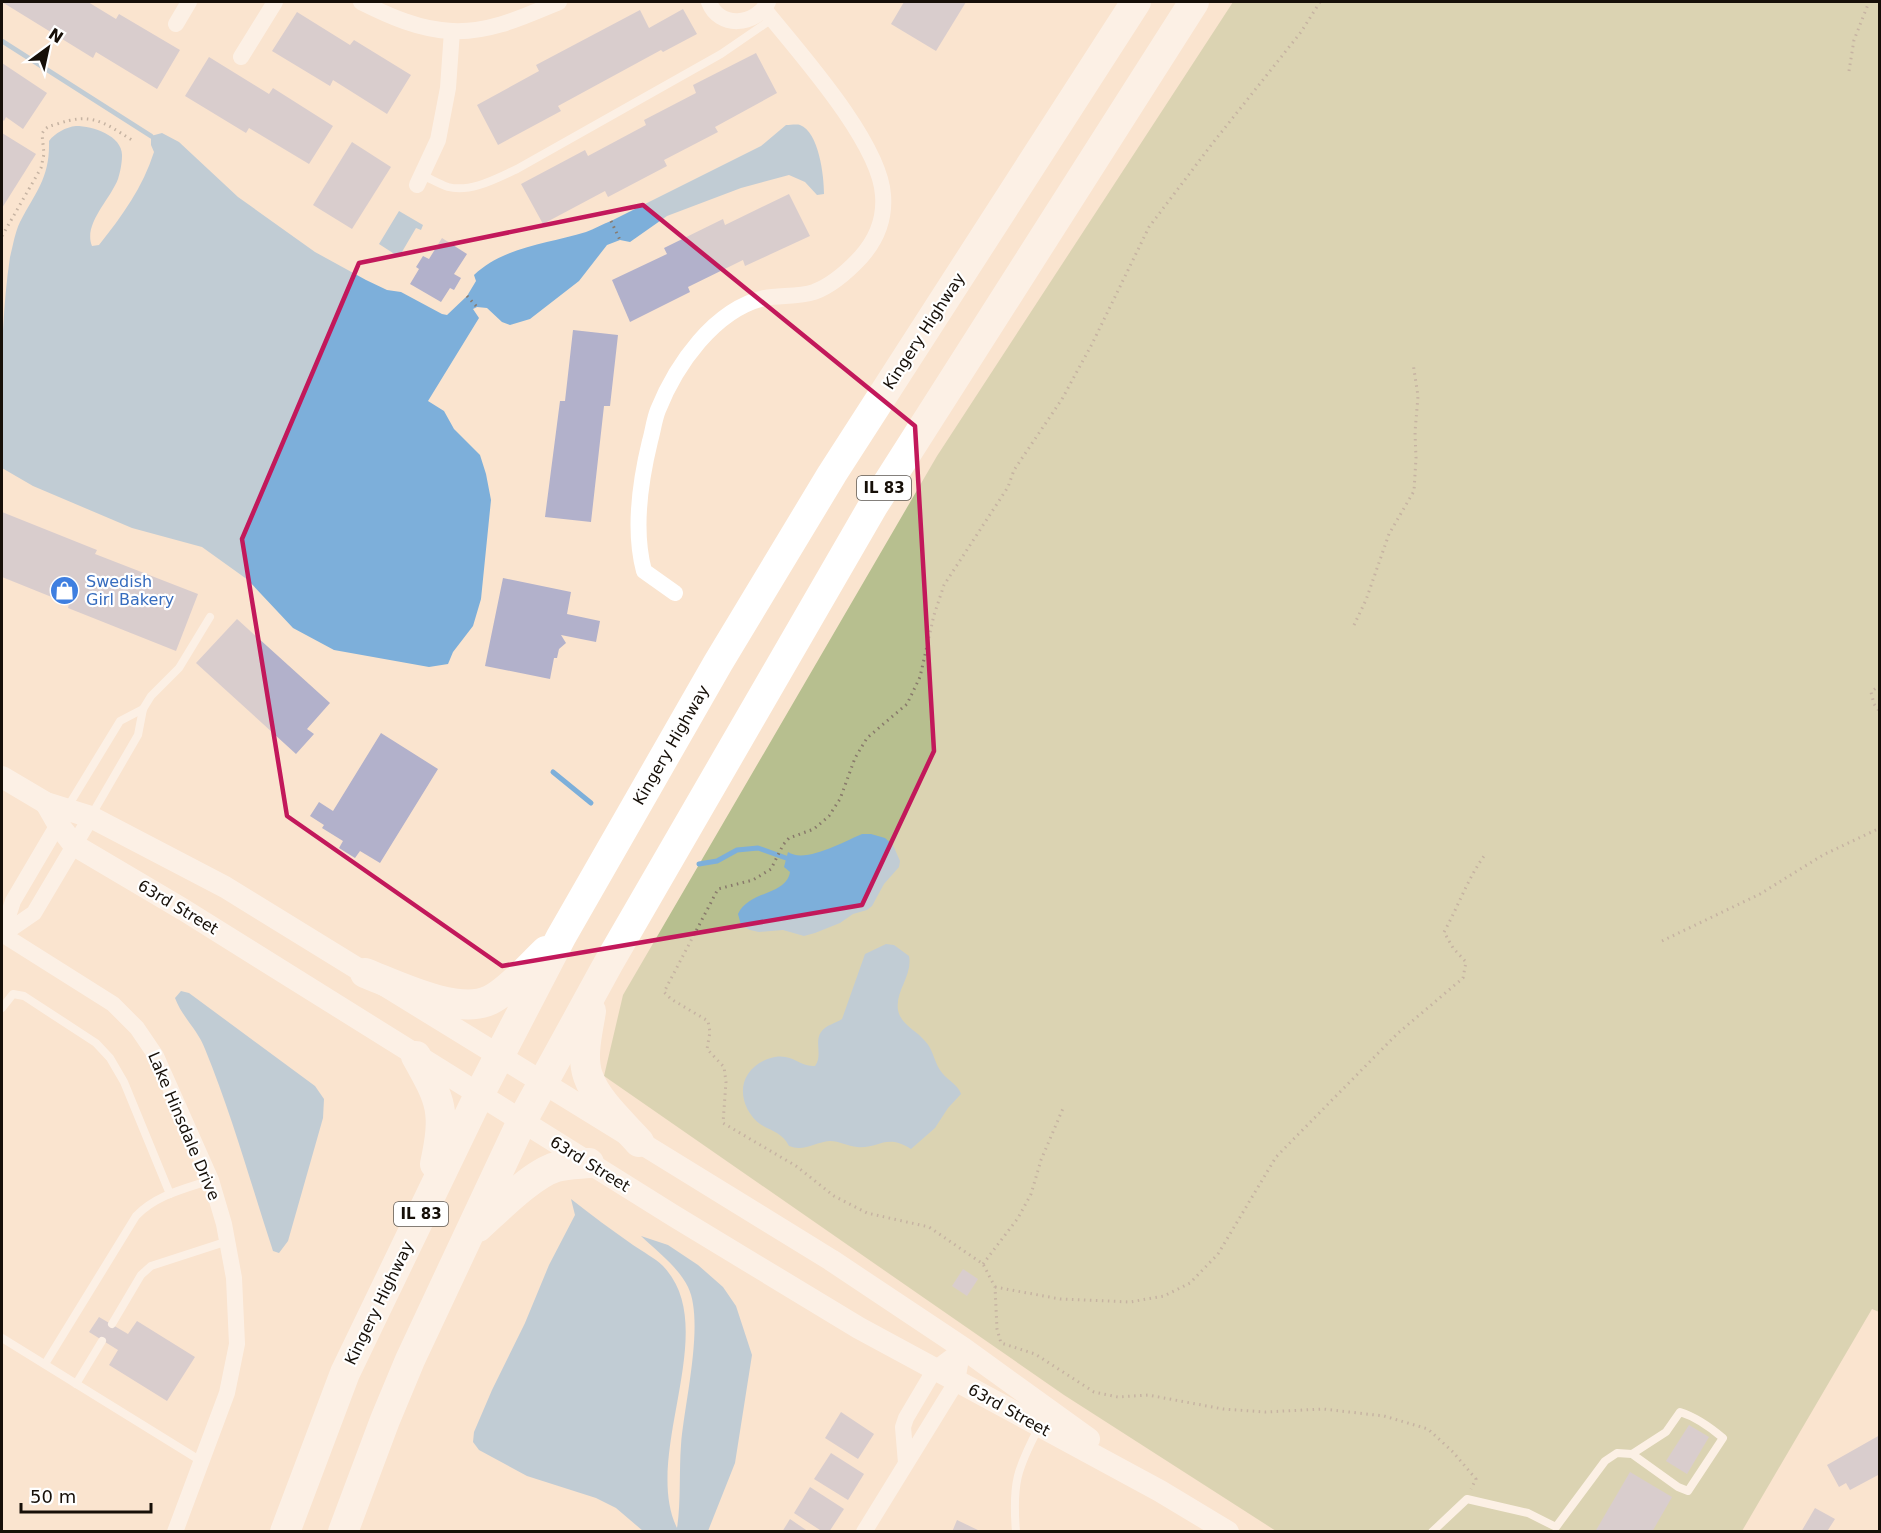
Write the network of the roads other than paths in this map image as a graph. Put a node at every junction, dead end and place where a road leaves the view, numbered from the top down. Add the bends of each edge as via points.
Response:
1 (189, 2) edge
2 (275, 2) edge
3 (361, 2) edge
4 (559, 2) edge
5 (709, 2) edge
6 (1136, 2) edge
7 (1194, 2) edge
8 (768, 10) edge
9 (176, 24) dead end
10 (453, 31) junction
11 (242, 57) dead end
12 (420, 180) joint
13 (675, 592) dead end
14 (210, 617) dead end
15 (143, 709) junction
16 (2, 777) edge
17 (57, 812) junction
18 (91, 817) junction
19 (74, 845) junction
20 (2, 935) edge
21 (561, 937) junction
22 (365, 973) junction
23 (596, 987) junction
24 (2, 1008) edge
25 (416, 1056) junction
26 (499, 1056) junction
27 (544, 1083) junction
28 (478, 1095) junction
29 (522, 1121) junction
30 (639, 1142) junction
31 (589, 1163) junction
32 (211, 1180) junction
33 (170, 1194) junction
34 (428, 1202) junction
35 (469, 1235) junction
36 (228, 1241) junction
37 (112, 1324) dead end
38 (2, 1338) edge
39 (102, 1341) dead end
40 (963, 1348) junction
41 (45, 1365) junction
42 (935, 1369) junction
43 (957, 1381) junction
44 (76, 1384) junction
45 (1040, 1426) junction
46 (1632, 1454) junction
47 (201, 1461) junction
48 (906, 1463) junction
49 (1160, 1491) junction
50 (180, 1529) edge
51 (285, 1532) edge
52 (344, 1532) edge
53 (864, 1532) edge
54 (1016, 1532) edge
55 (1228, 1532) edge
56 (1432, 1532) edge

1 - 9 street
2 - 11 street
3 - 10 street via 391,17
4 - 10 street via 516,20
5 - 8 street via 719,15 731,21 743,21
6 - 21 highway, Kingery Highway / IL 83 via 832,474
7 - 23 highway, IL 83 via 873,506
8 - 12 lane via 721,54 517,169 458,189
8 - 13 street via 848,114 874,161 884,194 881,227 865,252 841,276 813,292 763,298 730,314 700,340 677,373 658,411 639,507 644,571
10 - 12 street via 438,140
14 - 15 lane via 179,668
15 - 17 lane via 120,721
15 - 18 lane via 138,735
16 - 17 street, 63rd Street
17 - 18 street, 63rd Street
17 - 19 street, 63rd Street
17 - 20 street via 12,901
18 - 19 street
18 - 22 street, 63rd Street via 225,887
19 - 20 street via 34,913
19 - 25 street, 63rd Street
20 - 32 street, Lake Hinsdale Drive via 113,1004 137,1028 156,1056
21 - 22 highway via 503,990 474,1004 448,1002
21 - 26 highway, Kingery Highway / IL 83
22 - 26 street, 63rd Street
23 - 27 highway, IL 83
23 - 30 highway via 585,1047 587,1076 603,1102
24 - 33 lane via 13,993 24,996 96,1043 110,1058 124,1082
25 - 28 street, 63rd Street
25 - 34 highway via 432,1085 441,1114 441,1135
26 - 27 street, 63rd Street
26 - 28 highway, Kingery Highway / IL 83
27 - 29 highway, IL 83
27 - 30 street, 63rd Street
28 - 29 street, 63rd Street
28 - 34 highway, Kingery Highway / IL 83
29 - 31 street, 63rd Street
29 - 35 highway, IL 83
30 - 40 street, 63rd Street via 831,1260
31 - 35 highway via 546,1172
31 - 42 street, 63rd Street via 859,1328
32 - 33 lane
32 - 36 street, Lake Hinsdale Drive
33 - 41 lane via 146,1205 136,1216
34 - 51 highway, Kingery Highway / IL 83 via 345,1373
35 - 52 highway, IL 83 via 396,1391
36 - 37 lane via 151,1266 141,1275
36 - 47 street, Lake Hinsdale Drive via 237,1344 227,1393
38 - 41 lane
39 - 44 lane
40 - 42 street
40 - 43 street
40 - 49 street, 63rd Street
41 - 44 lane
42 - 43 street, 63rd Street
42 - 48 street via 903,1427
43 - 45 street, 63rd Street
43 - 48 street
44 - 47 lane
45 - 49 street, 63rd Street
45 - 54 lane via 1017,1475
46 - 46 lane via 1666,1432 1680,1412 1723,1438 1688,1491
46 - 56 lane via 1617,1453 1605,1461 1556,1527 1528,1512 1467,1499
47 - 50 street, Lake Hinsdale Drive
48 - 53 street
49 - 55 street, 63rd Street

